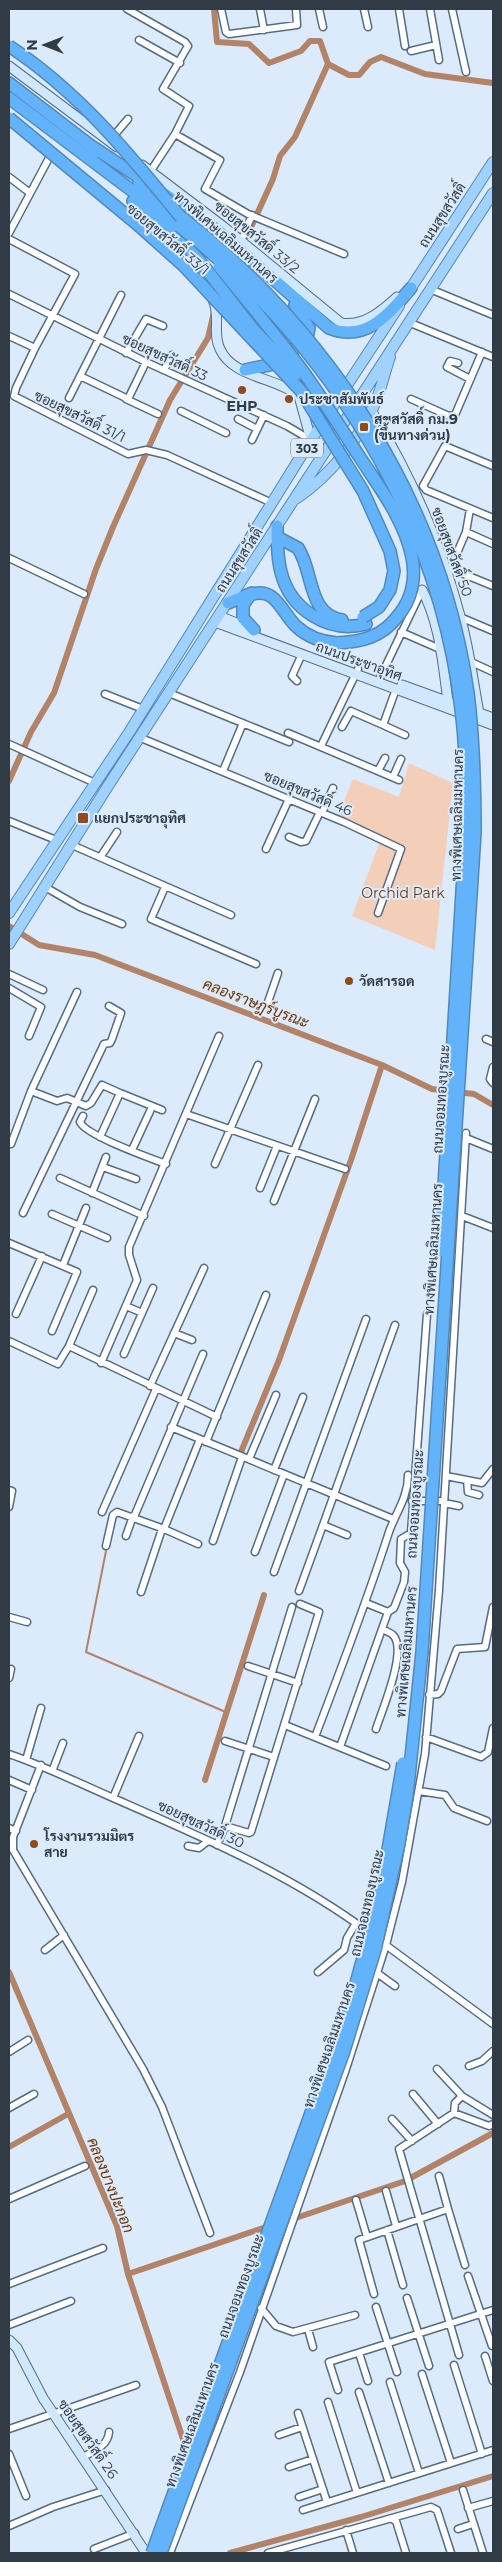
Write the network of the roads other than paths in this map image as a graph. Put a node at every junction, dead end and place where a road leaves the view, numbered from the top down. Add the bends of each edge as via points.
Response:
1 (127, 9) edge
2 (221, 9) edge
3 (260, 9) edge
4 (296, 9) edge
5 (319, 9) edge
6 (364, 9) edge
7 (398, 9) edge
8 (430, 9) edge
9 (452, 9) edge
10 (323, 27) dead end
11 (368, 27) dead end
12 (264, 30) junction
13 (139, 40) dead end
14 (436, 45) junction
15 (9, 46) edge
16 (9, 54) edge
17 (439, 60) dead end
18 (180, 63) junction
19 (29, 64) dead end
20 (9, 66) edge
21 (466, 72) dead end
22 (9, 83) edge
23 (9, 98) edge
24 (9, 118) edge
25 (128, 119) dead end
26 (9, 123) edge
27 (175, 134) junction
28 (109, 141) junction
29 (93, 147) junction
30 (49, 158) junction
31 (493, 162) edge
32 (104, 170) junction
33 (150, 172) junction
34 (9, 178) edge
35 (30, 193) junction
36 (493, 193) edge
37 (255, 215) junction
38 (182, 223) junction
39 (9, 234) edge
40 (9, 239) edge
41 (241, 241) junction
42 (344, 254) dead end
43 (418, 278) junction
44 (411, 288) junction
45 (430, 289) junction
46 (286, 291) junction
47 (9, 294) edge
48 (121, 294) dead end
49 (493, 315) edge
50 (52, 317) junction
51 (408, 322) junction
52 (163, 326) dead end
53 (9, 336) edge
54 (98, 339) junction
55 (395, 342) junction
56 (35, 348) junction
57 (482, 352) junction
58 (126, 353) junction
59 (172, 355) dead end
60 (493, 357) edge
61 (146, 362) junction
62 (458, 363) dead end
63 (164, 370) junction
64 (244, 370) junction
65 (80, 376) junction
66 (470, 380) junction
67 (69, 398) dead end
68 (125, 398) junction
69 (410, 399) dead end
70 (371, 410) junction
71 (181, 411) dead end
72 (158, 414) dead end
73 (264, 415) junction
74 (238, 419) dead end
75 (257, 429) junction
76 (226, 433) dead end
77 (252, 440) dead end
78 (312, 440) junction
79 (493, 466) edge
80 (292, 502) junction
81 (272, 503) junction
82 (470, 509) junction
83 (493, 518) edge
84 (277, 532) junction
85 (466, 532) junction
86 (493, 544) edge
87 (9, 558) edge
88 (448, 568) junction
89 (493, 586) edge
90 (422, 590) joint
91 (258, 593) junction
92 (84, 594) dead end
93 (228, 603) junction
94 (204, 613) junction
95 (460, 617) junction
96 (217, 619) junction
97 (365, 620) junction
98 (254, 630) junction
99 (493, 631) edge
100 (401, 632) junction
101 (440, 649) junction
102 (302, 654) junction
103 (469, 661) junction
104 (357, 672) junction
105 (493, 672) edge
106 (379, 679) junction
107 (297, 681) dead end
108 (396, 689) junction
109 (169, 693) junction
110 (104, 694) dead end
111 (448, 702) junction
112 (143, 710) junction
113 (479, 713) junction
114 (466, 716) junction
115 (493, 718) edge
116 (243, 724) junction
117 (383, 725) junction
118 (493, 725) edge
119 (342, 727) dead end
120 (288, 732) dead end
121 (405, 735) dead end
122 (141, 738) junction
123 (289, 742) dead end
124 (9, 744) edge
125 (321, 746) junction
126 (384, 758) dead end
127 (401, 759) dead end
128 (222, 771) junction
129 (378, 771) junction
130 (95, 783) junction
131 (333, 788) dead end
132 (289, 799) junction
133 (321, 812) junction
134 (9, 821) edge
135 (117, 832) dead end
136 (289, 837) dead end
137 (56, 840) junction
138 (72, 845) junction
139 (266, 849) dead end
140 (101, 856) junction
141 (45, 887) junction
142 (165, 887) junction
143 (9, 912) edge
144 (378, 913) dead end
145 (230, 915) dead end
146 (122, 924) dead end
147 (9, 944) edge
148 (256, 964) dead end
149 (278, 973) dead end
150 (9, 974) edge
151 (9, 988) edge
152 (43, 990) dead end
153 (77, 992) dead end
154 (108, 1006) dead end
155 (266, 1008) dead end
156 (29, 1036) dead end
157 (218, 1036) dead end
158 (486, 1039) dead end
159 (493, 1042) edge
160 (258, 1065) dead end
161 (493, 1067) edge
162 (493, 1083) edge
163 (31, 1091) junction
164 (120, 1093) junction
165 (315, 1098) dead end
166 (78, 1101) junction
167 (152, 1106) junction
168 (162, 1110) dead end
169 (186, 1114) junction
170 (83, 1116) dead end
171 (230, 1129) junction
172 (100, 1137) junction
173 (11, 1144) dead end
174 (276, 1146) junction
175 (493, 1149) edge
176 (132, 1150) junction
177 (294, 1152) junction
178 (450, 1153) junction
179 (106, 1157) dead end
180 (464, 1158) junction
181 (166, 1164) junction
182 (215, 1164) dead end
183 (102, 1167) junction
184 (345, 1170) dead end
185 (60, 1178) dead end
186 (136, 1179) dead end
187 (260, 1188) dead end
188 (92, 1192) junction
189 (274, 1201) dead end
190 (86, 1208) dead end
191 (23, 1213) dead end
192 (52, 1214) dead end
193 (144, 1216) junction
194 (462, 1216) junction
195 (79, 1225) junction
196 (493, 1228) edge
197 (107, 1238) dead end
198 (9, 1243) edge
199 (42, 1256) junction
200 (63, 1265) junction
201 (204, 1268) dead end
202 (153, 1288) dead end
203 (93, 1290) dead end
204 (266, 1295) dead end
205 (126, 1306) junction
206 (142, 1313) junction
207 (16, 1314) dead end
208 (427, 1314) dead end
209 (366, 1319) dead end
210 (396, 1325) dead end
211 (52, 1330) dead end
212 (174, 1333) junction
213 (192, 1340) dead end
214 (9, 1341) edge
215 (69, 1346) junction
216 (124, 1354) dead end
217 (203, 1354) dead end
218 (101, 1363) junction
219 (153, 1387) junction
220 (276, 1395) dead end
221 (303, 1397) dead end
222 (182, 1400) junction
223 (217, 1417) junction
224 (171, 1427) junction
225 (200, 1438) junction
226 (206, 1442) junction
227 (242, 1457) junction
228 (274, 1470) junction
229 (493, 1470) edge
230 (284, 1474) junction
231 (408, 1475) dead end
232 (446, 1476) junction
233 (467, 1480) junction
234 (307, 1484) junction
235 (9, 1490) edge
236 (479, 1494) dead end
237 (335, 1495) junction
238 (412, 1501) junction
239 (428, 1501) junction
240 (444, 1502) junction
241 (459, 1506) dead end
242 (9, 1507) edge
243 (102, 1512) dead end
244 (133, 1516) junction
245 (394, 1519) junction
246 (323, 1525) junction
247 (163, 1529) junction
248 (347, 1535) dead end
249 (126, 1536) dead end
250 (213, 1541) dead end
251 (198, 1544) dead end
252 (106, 1546) dead end
253 (255, 1552) dead end
254 (274, 1572) dead end
255 (299, 1591) dead end
256 (141, 1592) dead end
257 (366, 1603) junction
258 (300, 1604) dead end
259 (292, 1607) dead end
260 (493, 1607) edge
261 (388, 1612) junction
262 (9, 1618) edge
263 (27, 1622) dead end
264 (382, 1629) junction
265 (248, 1666) dead end
266 (11, 1669) dead end
267 (271, 1674) junction
268 (9, 1678) edge
269 (298, 1683) junction
270 (429, 1695) junction
271 (41, 1708) dead end
272 (284, 1725) junction
273 (493, 1728) edge
274 (376, 1729) dead end
275 (139, 1736) dead end
276 (315, 1737) junction
277 (426, 1737) junction
278 (225, 1741) dead end
279 (63, 1743) dead end
280 (340, 1747) junction
281 (249, 1749) junction
282 (9, 1754) edge
283 (274, 1757) junction
284 (26, 1760) junction
285 (41, 1765) junction
286 (386, 1766) dead end
287 (53, 1769) junction
288 (9, 1780) edge
289 (32, 1790) junction
290 (419, 1791) junction
291 (113, 1798) junction
292 (487, 1821) dead end
293 (225, 1826) junction
294 (9, 1828) edge
295 (16, 1831) junction
296 (208, 1841) junction
297 (217, 1845) junction
298 (188, 1846) dead end
299 (11, 1850) edge
300 (356, 1923) junction
301 (64, 1935) junction
302 (374, 1936) junction
303 (386, 1945) junction
304 (45, 1950) dead end
305 (318, 1972) dead end
306 (377, 1973) junction
307 (395, 1986) dead end
308 (493, 2024) edge
309 (28, 2040) dead end
310 (493, 2051) edge
311 (9, 2052) edge
312 (469, 2066) dead end
313 (437, 2069) dead end
314 (34, 2094) dead end
315 (413, 2094) dead end
316 (462, 2096) junction
317 (9, 2108) edge
318 (454, 2113) junction
319 (493, 2115) edge
320 (392, 2119) dead end
321 (438, 2124) junction
322 (493, 2124) edge
323 (412, 2141) junction
324 (85, 2166) dead end
325 (439, 2176) dead end
326 (386, 2191) dead end
327 (9, 2199) edge
328 (356, 2200) dead end
329 (448, 2209) junction
330 (418, 2218) junction
331 (396, 2226) junction
332 (387, 2230) junction
333 (210, 2233) dead end
334 (367, 2237) junction
335 (103, 2248) dead end
336 (465, 2265) dead end
337 (468, 2276) dead end
338 (9, 2284) edge
339 (403, 2285) dead end
340 (374, 2294) dead end
341 (407, 2298) dead end
342 (71, 2301) dead end
343 (376, 2307) dead end
344 (261, 2308) junction
345 (493, 2310) edge
346 (480, 2314) junction
347 (355, 2315) dead end
348 (449, 2324) junction
349 (9, 2325) edge
350 (308, 2330) junction
351 (419, 2334) junction
352 (9, 2340) edge
353 (388, 2344) junction
354 (492, 2346) edge
355 (313, 2347) dead end
356 (359, 2353) junction
357 (458, 2355) dead end
358 (485, 2356) dead end
359 (454, 2365) dead end
360 (429, 2366) dead end
361 (397, 2372) dead end
362 (422, 2374) dead end
363 (368, 2381) dead end
364 (493, 2381) edge
365 (390, 2382) dead end
366 (136, 2385) dead end
367 (338, 2390) dead end
368 (359, 2392) dead end
369 (328, 2402) dead end
370 (298, 2413) dead end
371 (53, 2414) junction
372 (302, 2427) junction
373 (9, 2430) edge
374 (109, 2432) dead end
375 (279, 2435) dead end
376 (493, 2450) edge
377 (9, 2454) edge
378 (482, 2454) junction
379 (83, 2457) junction
380 (313, 2459) junction
381 (451, 2463) junction
382 (289, 2467) dead end
383 (419, 2473) junction
384 (389, 2483) junction
385 (323, 2489) junction
386 (106, 2490) junction
387 (463, 2490) dead end
388 (357, 2493) junction
389 (26, 2496) dead end
390 (299, 2497) dead end
391 (493, 2501) edge
392 (327, 2502) junction
393 (468, 2508) junction
394 (303, 2510) dead end
395 (392, 2519) junction
396 (473, 2524) junction
397 (9, 2526) edge
398 (458, 2529) dead end
399 (346, 2530) junction
400 (135, 2533) junction
401 (94, 2549) dead end
402 (282, 2551) edge
403 (146, 2553) edge
404 (152, 2553) edge
405 (156, 2553) edge
406 (161, 2553) edge
407 (170, 2553) edge
408 (268, 2553) edge
409 (353, 2553) edge
410 (406, 2553) edge
411 (452, 2553) edge
412 (483, 2553) edge

1 - 18 street via 186,42 188,46
2 - 12 street via 227,34
3 - 12 street
4 - 12 street via 297,25
5 - 10 street
6 - 11 street
7 - 14 street via 408,48
8 - 14 street
9 - 21 street
13 - 18 street
14 - 17 street
15 - 91 highway, bridge via 72,94 122,145 298,364 394,511 412,558 413,579 409,598 398,616 378,634 360,641 322,641 294,624 275,599
16 - 19 street
18 - 27 street via 164,89 189,106
20 - 28 street, ซอยสุขสวัสดิ์ 33/2
22 - 29 highway, ทางพิเศษเฉลิมมหานคร
23 - 32 highway, ทางพิเศษเฉลิมมหานคร
24 - 97 highway, bridge via 184,266 301,392 363,491 390,551 394,571 390,590
25 - 28 street
26 - 30 street, ซอยสุขสวัสดิ์ 33/1
27 - 33 street
27 - 37 street via 220,160 205,189
28 - 33 street, ซอยสุขสวัสดิ์ 33/2
29 - 38 highway, ทางพิเศษเฉลิมมหานคร
29 - 46 highway via 213,226
30 - 35 street
30 - 64 street, ซอยสุขสวัสดิ์ 33/1 via 190,273 214,302 219,347 231,364
31 - 43 main road, ถนนสุขสวัสดิ์ / 303
32 - 38 highway, ทางพิเศษเฉลิมมหานคร
32 - 97 highway, bridge via 139,206 177,236 296,375 367,485 386,521 400,560 400,582 388,607 378,617
33 - 41 street, ซอยสุขสวัสดิ์ 33/2
34 - 35 street
35 - 39 street
36 - 45 main road, ถนนสุขสวัสดิ์ / 303
37 - 41 street
37 - 42 street
38 - 404 highway, ทางพิเศษเฉลิมมหานคร, bridge via 246,283 316,362 358,422 400,499 429,571 452,653 464,736 466,826 415,1647 392,1839 367,1948 336,2048
38 - 406 highway, ทางพิเศษเฉลิมมหานคร, bridge via 250,276 309,339 366,418 407,494 442,585 467,690 473,743 475,832 422,1652 407,1796 398,1848 375,1950 344,2051
40 - 50 street via 75,274
41 - 43 street, ซอยสุขสวัสดิ์ 33/2 via 341,323 366,320
43 - 44 main road, ถนนสุขสวัสดิ์ / 303
44 - 46 highway via 378,323 353,333 337,332 323,324
44 - 78 main road, ถนนสุขสวัสดิ์ / 303
45 - 49 street
45 - 51 main road, ถนนสุขสวัสดิ์ / 303
46 - 64 highway via 309,328 307,339 274,364
47 - 50 street, ซอยสุขสวัสดิ์ 33
48 - 54 street
50 - 54 street, ซอยสุขสวัสดิ์ 33
50 - 56 street
51 - 55 main road, ถนนสุขสวัสดิ์ / 303
51 - 57 street
52 - 58 street via 146,319
53 - 56 street
54 - 58 street, ซอยสุขสวัสดิ์ 33
54 - 65 street
55 - 70 main road
55 - 80 main road, ถนนสุขสวัสดิ์ / 303
56 - 81 street, ซอยสุขสวัสดิ์ 31/1 via 14,393 17,399 128,454 156,451
57 - 60 street
57 - 66 street
58 - 61 street, ซอยสุขสวัสดิ์ 33
59 - 63 street
61 - 63 street, ซอยสุขสวัสดิ์ 33
61 - 68 street via 130,397
62 - 66 street via 450,361 447,368
63 - 73 street, ซอยสุขสวัสดิ์ 33
64 - 78 street, ซอยสุขสวัสดิ์ 33/1 via 299,396
65 - 67 street
65 - 68 street
66 - 69 street via 452,417
68 - 72 street
70 - 80 main road via 346,449 322,478
70 - 88 street, ซอยสุขสวัสดิ์ 50 via 405,471
71 - 76 street
73 - 75 street
73 - 78 street, ซอยสุขสวัสดิ์ 33
74 - 75 street
75 - 77 street
78 - 81 main road, ถนนสุขสวัสดิ์ / 303
79 - 82 street via 443,447 423,483 424,488
80 - 84 main road, ถนนสุขสวัสดิ์ / 303
81 - 94 main road, ถนนสุขสวัสดิ์ / 303
82 - 83 street
82 - 85 street
84 - 93 main road, ถนนสุขสวัสดิ์ / 303
84 - 97 highway via 300,551 317,602 325,613 344,620
84 - 97 highway via 281,572 286,587 300,606 316,618 334,625 354,626
85 - 86 street
85 - 88 street
87 - 92 street
88 - 89 street
88 - 95 street, ซอยสุขสวัสดิ์ 50
90 - 100 street
90 - 101 street
91 - 93 highway via 245,594
91 - 98 highway via 246,598 242,605 243,618
93 - 96 main road, ถนนสุขสวัสดิ์ / 303
94 - 96 main road
94 - 112 main road, ถนนสุขสวัสดิ์ / 303
95 - 99 street
95 - 103 street, ซอยสุขสวัสดิ์ 50
96 - 98 street, ถนนประชาอุทิศ
96 - 102 street, ถนนประชาอุทิศ
96 - 109 main road, ถนนสุขสวัสดิ์ / 303
98 - 104 street, ถนนประชาอุทิศ
100 - 101 street
100 - 106 street
101 - 111 street
102 - 104 street, ถนนประชาอุทิศ
102 - 107 street via 292,676
103 - 105 street
103 - 113 street, ซอยสุขสวัสดิ์ 50
104 - 106 street, ถนนประชาอุทิศ
104 - 125 street
106 - 108 street, ถนนประชาอุทิศ
106 - 111 street, ถนนประชาอุทิศ
108 - 114 street, ถนนประชาอุทิศ
108 - 117 street
109 - 116 street
109 - 122 main road, ถนนสุขสวัสดิ์ / 303
110 - 112 street
111 - 113 street, ถนนประชาอุทิศ
112 - 130 main road, ถนนสุขสวัสดิ์ / 303
113 - 115 street, ถนนประชาอุทิศ
114 - 118 street, ถนนประชาอุทิศ
114 - 178 street, ถนนจอมทองบูรณะ, bridge via 470,823
116 - 123 street
116 - 128 street
117 - 119 street via 351,710
117 - 121 street
120 - 125 street
122 - 128 street, ซอยสุขสวัสดิ์ 46
122 - 138 main road, ถนนสุขสวัสดิ์ / 303
124 - 130 street
125 - 129 street
126 - 129 street
127 - 129 street via 396,778
128 - 132 street, ซอยสุขสวัสดิ์ 46
130 - 137 main road, ถนนสุขสวัสดิ์ / 303
131 - 133 street
132 - 133 street, ซอยสุขสวัสดิ์ 46
132 - 139 street
133 - 136 street via 306,841
133 - 144 street, ซอยสุขสวัสดิ์ 46 via 401,849
134 - 137 street
135 - 140 street
137 - 143 main road, ถนนสุขสวัสดิ์ / 303
138 - 140 street
138 - 141 main road, ถนนสุขสวัสดิ์ / 303
140 - 142 street
141 - 146 street via 80,907
141 - 147 main road, ถนนสุขสวัสดิ์ / 303
142 - 145 street
142 - 148 street via 151,919
149 - 155 street
150 - 152 street
151 - 156 street via 41,1007
153 - 163 street
154 - 166 street via 119,1011 121,1016 110,1043 104,1044
157 - 169 street
158 - 159 street
160 - 171 street
161 - 162 street via 490,1079
163 - 166 street via 57,1101 67,1098
163 - 173 street
164 - 166 street via 102,1085 88,1105
164 - 167 street
164 - 172 street
165 - 177 street
166 - 191 street
167 - 168 street
167 - 176 street
169 - 171 street
169 - 181 street
170 - 172 street via 81,1125
171 - 174 street
171 - 182 street
172 - 176 street
174 - 177 street
174 - 187 street
175 - 180 street via 466,1136
176 - 181 street
177 - 184 street
177 - 189 street
178 - 180 street
178 - 239 street, ถนนจอมทองบูรณะ
179 - 183 street
180 - 194 street
181 - 193 street
183 - 186 street
183 - 188 street
185 - 188 street
188 - 193 street
190 - 195 street
192 - 195 street
193 - 205 street via 128,1251 137,1275
194 - 196 street
194 - 232 street
195 - 197 street
195 - 200 street
198 - 199 street
199 - 200 street
199 - 207 street
200 - 211 street via 77,1272
201 - 212 street
202 - 206 street
203 - 215 street
204 - 223 street
205 - 206 street
205 - 218 street
206 - 216 street
208 - 238 street
209 - 234 street
210 - 237 street
212 - 213 street
212 - 219 street
214 - 215 street via 56,1364
215 - 218 street
217 - 222 street
218 - 219 street
219 - 222 street
219 - 243 street
220 - 227 street
221 - 228 street
222 - 223 street
222 - 224 street
223 - 226 street
224 - 225 street
224 - 244 street
225 - 226 street
225 - 247 street
226 - 227 street
227 - 228 street
227 - 250 street
228 - 230 street
229 - 233 street via 482,1483
230 - 234 street
230 - 253 street
231 - 245 street via 406,1496
232 - 233 street
232 - 240 street
233 - 236 street via 468,1492
234 - 237 street
234 - 254 street
235 - 242 street via 12,1491
237 - 245 street
237 - 246 street
238 - 239 street
238 - 261 street via 411,1533 401,1539 400,1562 404,1582 394,1608
239 - 240 street
239 - 302 street, ถนนจอมทองบูรณะ via 408,1754
240 - 241 street
240 - 270 street
244 - 247 street
244 - 249 street
244 - 252 street via 114,1513
245 - 257 street
246 - 248 street
246 - 255 street
247 - 251 street
247 - 256 street
257 - 261 street
257 - 276 street
258 - 269 street via 319,1612
259 - 267 street
260 - 270 street via 485,1647 457,1649 441,1691
261 - 264 street
262 - 263 street
264 - 274 street via 393,1635 398,1646 397,1664
264 - 280 street
265 - 267 street
266 - 268 street
267 - 269 street
267 - 281 street
269 - 272 street
270 - 277 street
271 - 284 street
272 - 276 street
272 - 283 street
273 - 277 street via 488,1752 481,1757
275 - 291 street
276 - 280 street
277 - 290 street
278 - 281 street
279 - 287 street
280 - 286 street
281 - 283 street
281 - 293 street
282 - 284 street, ซอยสุขสวัสดิ์ 30
283 - 293 street via 251,1832
284 - 285 street, ซอยสุขสวัสดิ์ 30
285 - 287 street, ซอยสุขสวัสดิ์ 30
285 - 289 street
287 - 291 street, ซอยสุขสวัสดิ์ 30
288 - 289 street
289 - 295 street
290 - 292 street via 445,1795 454,1808
290 - 303 street
291 - 296 street, ซอยสุขสวัสดิ์ 30
293 - 297 street
294 - 295 street
295 - 299 street
296 - 297 street, ซอยสุขสวัสดิ์ 30
296 - 298 street via 199,1848
297 - 300 street, ซอยสุขสวัสดิ์ 30 via 296,1884
299 - 301 street
300 - 302 street, ซอยสุขสวัสดิ์ 30
300 - 305 street via 344,1950
301 - 304 street
301 - 333 street via 162,2107
302 - 303 street, ซอยสุขสวัสดิ์ 30
302 - 405 street, ถนนจอมทองบูรณะ, bridge via 344,2038
303 - 306 street
303 - 308 street
306 - 307 street
306 - 344 street
309 - 311 street
310 - 312 street via 482,2061
313 - 316 street
314 - 317 street
315 - 321 street
316 - 318 street via 455,2103
316 - 319 street
318 - 321 street
318 - 322 street via 489,2126
320 - 323 street
321 - 323 street
323 - 330 street via 399,2149
324 - 327 street
325 - 329 street
326 - 331 street
328 - 334 street
329 - 330 street
329 - 336 street
330 - 331 street
330 - 348 street
331 - 332 street
332 - 334 street
332 - 339 street
334 - 340 street via 359,2240
335 - 338 street
337 - 346 street
341 - 351 street
342 - 349 street
343 - 353 street
344 - 350 street via 284,2331
344 - 407 street via 240,2372
345 - 346 street
346 - 348 street
346 - 354 street
347 - 350 street
348 - 351 street
348 - 357 street
350 - 355 street
351 - 353 street
351 - 360 street
352 - 371 street, ซอยสุขสวัสดิ์ 26 via 17,2348
353 - 356 street
353 - 361 street
356 - 363 street
356 - 367 street via 329,2362
358 - 364 street
359 - 378 street
362 - 381 street
365 - 383 street
366 - 371 street
368 - 384 street
369 - 388 street
370 - 372 street
371 - 373 street
371 - 379 street, ซอยสุขสวัสดิ์ 26
372 - 375 street
372 - 380 street
374 - 379 street via 103,2446
376 - 378 street
377 - 389 street
378 - 381 street
379 - 386 street, ซอยสุขสวัสดิ์ 26
380 - 382 street
380 - 385 street
381 - 383 street
383 - 384 street
384 - 388 street
385 - 390 street
385 - 392 street
386 - 397 street
386 - 400 street, ซอยสุขสวัสดิ์ 26
387 - 393 street
388 - 392 street
391 - 393 street
392 - 394 street
393 - 396 street
395 - 399 street
395 - 410 street via 396,2521
395 - 411 street via 434,2508
396 - 398 street
396 - 412 street
399 - 402 street
399 - 409 street
400 - 401 street
400 - 403 street, ซอยสุขสวัสดิ์ 26
402 - 408 street

